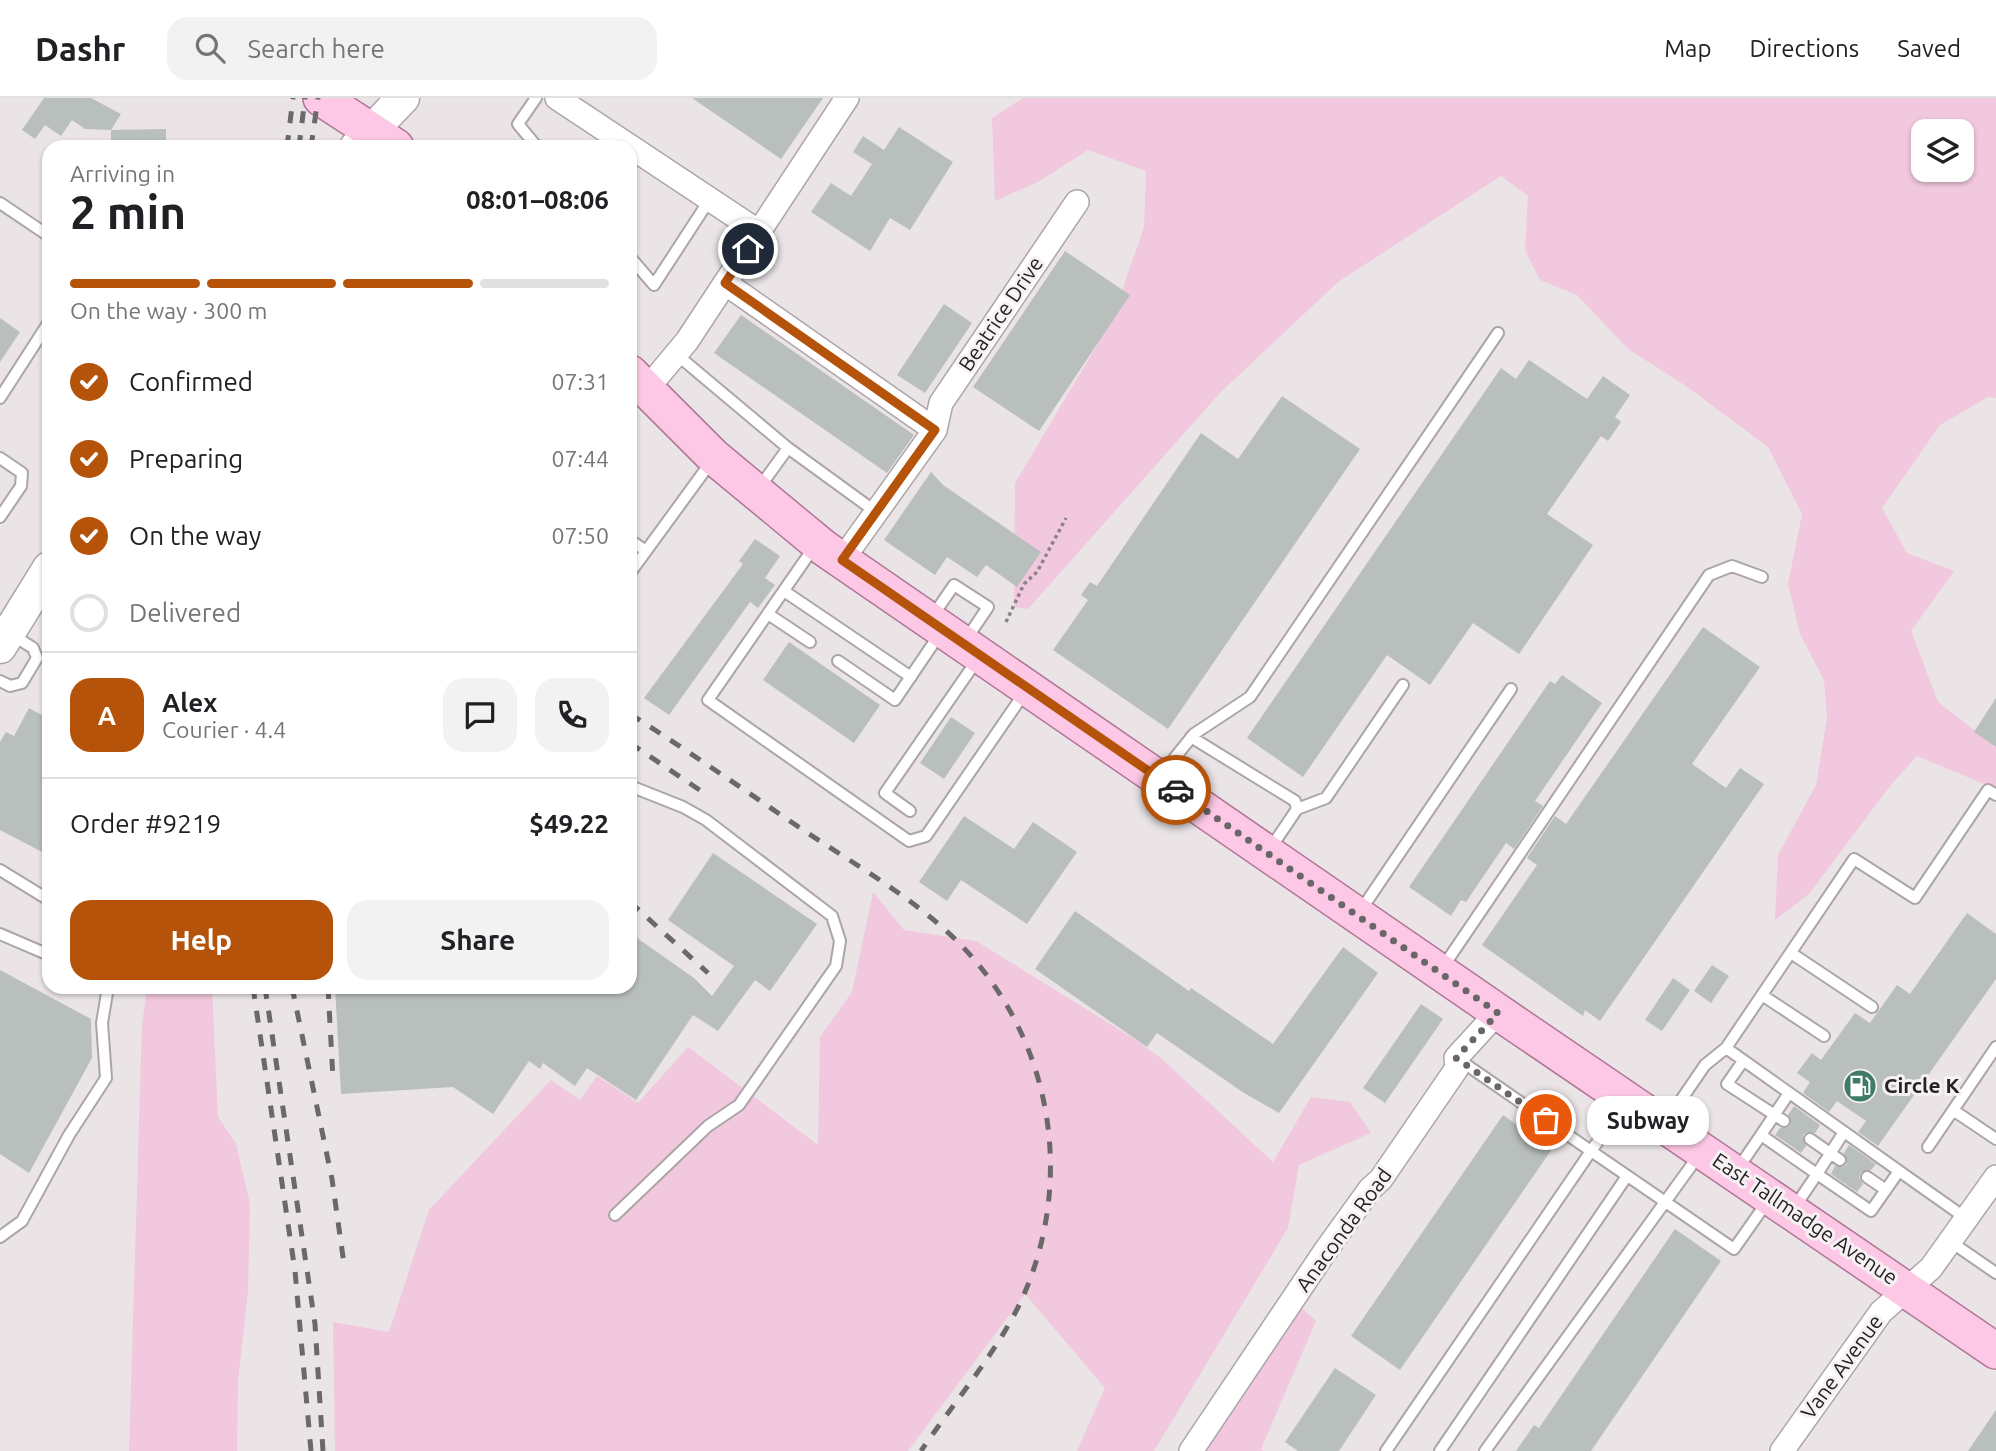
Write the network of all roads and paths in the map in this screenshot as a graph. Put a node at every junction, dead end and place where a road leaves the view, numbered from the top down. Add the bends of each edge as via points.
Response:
1 (403, 98) edge
2 (536, 98) edge
3 (557, 98) edge
4 (847, 98) edge
5 (327, 101) edge
6 (373, 140) edge
7 (375, 140) edge
8 (531, 140) edge
9 (621, 140) edge
10 (637, 151) edge
11 (710, 199) junction
12 (1077, 202) dead end
13 (0, 203) edge
14 (42, 231) edge
15 (759, 232) junction
16 (637, 265) edge
17 (725, 283) junction
18 (1498, 332) dead end
19 (42, 333) edge
20 (676, 354) junction
21 (638, 381) edge
22 (0, 398) edge
23 (935, 430) junction
24 (788, 448) junction
25 (714, 457) junction
26 (0, 458) edge
27 (756, 493) junction
28 (876, 512) junction
29 (0, 517) edge
30 (1066, 518) dead end
31 (637, 545) edge
32 (646, 551) junction
33 (830, 551) junction
34 (637, 563) edge
35 (1762, 577) dead end
36 (42, 578) edge
37 (784, 591) junction
38 (768, 614) junction
39 (1006, 622) dead end
40 (3, 636) edge
41 (954, 637) junction
42 (810, 642) dead end
43 (838, 661) dead end
44 (911, 677) junction
45 (0, 681) edge
46 (1403, 685) dead end
47 (1028, 687) junction
48 (1511, 689) dead end
49 (1191, 737) junction
50 (1158, 778) junction
51 (637, 789) edge
52 (1996, 795) edge
53 (1297, 809) junction
54 (910, 811) dead end
55 (1267, 853) junction
56 (0, 870) edge
57 (42, 896) edge
58 (1357, 915) junction
59 (0, 934) edge
60 (42, 952) edge
61 (1791, 953) junction
62 (1440, 972) junction
63 (107, 994) edge
64 (1762, 995) junction
65 (1872, 1007) dead end
66 (1498, 1013) junction
67 (1824, 1036) dead end
68 (1996, 1047) edge
69 (1726, 1048) junction
70 (1456, 1058) junction
71 (1744, 1061) junction
72 (1789, 1093) junction
73 (1628, 1100) junction
74 (1953, 1110) junction
75 (1774, 1115) junction
76 (1784, 1121) dead end
77 (1664, 1124) junction
78 (1844, 1132) junction
79 (1760, 1135) junction
80 (1810, 1139) dead end
81 (1996, 1139) edge
82 (1928, 1147) dead end
83 (1702, 1150) junction
84 (1591, 1151) junction
85 (1835, 1157) junction
86 (1899, 1171) junction
87 (1736, 1173) junction
88 (1817, 1174) junction
89 (1627, 1176) junction
90 (1867, 1177) dead end
91 (1996, 1177) edge
92 (1886, 1190) junction
93 (1665, 1202) junction
94 (1782, 1203) junction
95 (615, 1215) dead end
96 (1967, 1219) junction
97 (0, 1237) edge
98 (1951, 1242) junction
99 (1996, 1273) edge
100 (1906, 1287) junction
101 (1996, 1351) edge
102 (1191, 1451) edge
103 (1386, 1451) edge
104 (1440, 1451) edge
105 (1485, 1451) edge
106 (1782, 1451) edge

1 - 7 street
2 - 8 lane via 518,124
3 - 9 street
4 - 15 street
5 - 6 main road
10 - 11 street
11 - 15 street
11 - 16 lane via 654,285
12 - 23 street, Beatrice Drive via 941,403
13 - 14 lane
15 - 17 street
17 - 20 street
17 - 23 street
18 - 49 lane via 1250,697
19 - 22 lane
20 - 21 street
20 - 24 lane
21 - 25 main road, East Tallmadge Avenue
23 - 28 street, Beatrice Drive
24 - 27 lane
24 - 28 lane
25 - 27 main road, East Tallmadge Avenue
25 - 32 lane
26 - 29 lane via 22,473 21,486
27 - 33 main road, East Tallmadge Avenue
28 - 33 street, Beatrice Drive
30 - 39 path
31 - 32 lane
32 - 34 lane
33 - 37 lane
33 - 41 main road, East Tallmadge Avenue
35 - 62 lane via 1732,566 1709,575
36 - 40 street
37 - 38 lane
37 - 44 lane
38 - 42 lane
38 - 47 lane via 708,700 909,841 926,836
40 - 45 lane via 33,648 37,658 22,683 10,686
41 - 44 lane
41 - 47 main road, East Tallmadge Avenue
41 - 54 lane via 885,793
43 - 44 lane via 895,700
46 - 53 lane via 1325,798
47 - 50 main road, East Tallmadge Avenue
48 - 58 lane
49 - 50 lane
49 - 53 lane via 1295,802
50 - 55 main road, East Tallmadge Avenue
51 - 95 lane via 706,820 832,916 841,941 836,966 739,1105 708,1126
52 - 61 lane via 1988,790 1915,898 1854,859
53 - 55 lane
55 - 58 main road, East Tallmadge Avenue
56 - 57 lane
58 - 62 main road, East Tallmadge Avenue
59 - 60 lane
61 - 64 lane
61 - 65 lane
62 - 66 main road, East Tallmadge Avenue
63 - 97 lane via 102,1023 106,1078 22,1221
64 - 67 lane
64 - 69 lane
66 - 70 street, Anaconda Road
66 - 73 main road, East Tallmadge Avenue
68 - 74 lane
69 - 71 lane
69 - 77 lane via 1705,1065
70 - 84 lane
70 - 102 street, Anaconda Road via 1457,1068 1326,1250
71 - 72 lane
71 - 75 lane via 1727,1084
72 - 75 lane
72 - 78 lane
73 - 77 main road, East Tallmadge Avenue
73 - 84 lane
74 - 81 lane
74 - 82 lane
75 - 76 lane
75 - 79 lane
77 - 83 main road, East Tallmadge Avenue
78 - 85 lane
78 - 86 lane
79 - 87 lane
79 - 88 lane
80 - 85 lane
83 - 87 main road, East Tallmadge Avenue
83 - 93 lane
84 - 89 lane
84 - 103 lane
85 - 88 lane
86 - 92 lane
86 - 96 lane
87 - 94 main road, East Tallmadge Avenue
88 - 92 lane via 1871,1211
88 - 94 lane
89 - 93 lane
89 - 104 lane
90 - 92 lane
91 - 96 street, Vane Avenue
93 - 94 lane via 1734,1250
93 - 105 lane
94 - 100 main road, East Tallmadge Avenue
96 - 98 street, Vane Avenue
98 - 99 lane
98 - 100 street, Vane Avenue via 1931,1268
100 - 101 main road, East Tallmadge Avenue
100 - 106 street, Vane Avenue via 1881,1312

